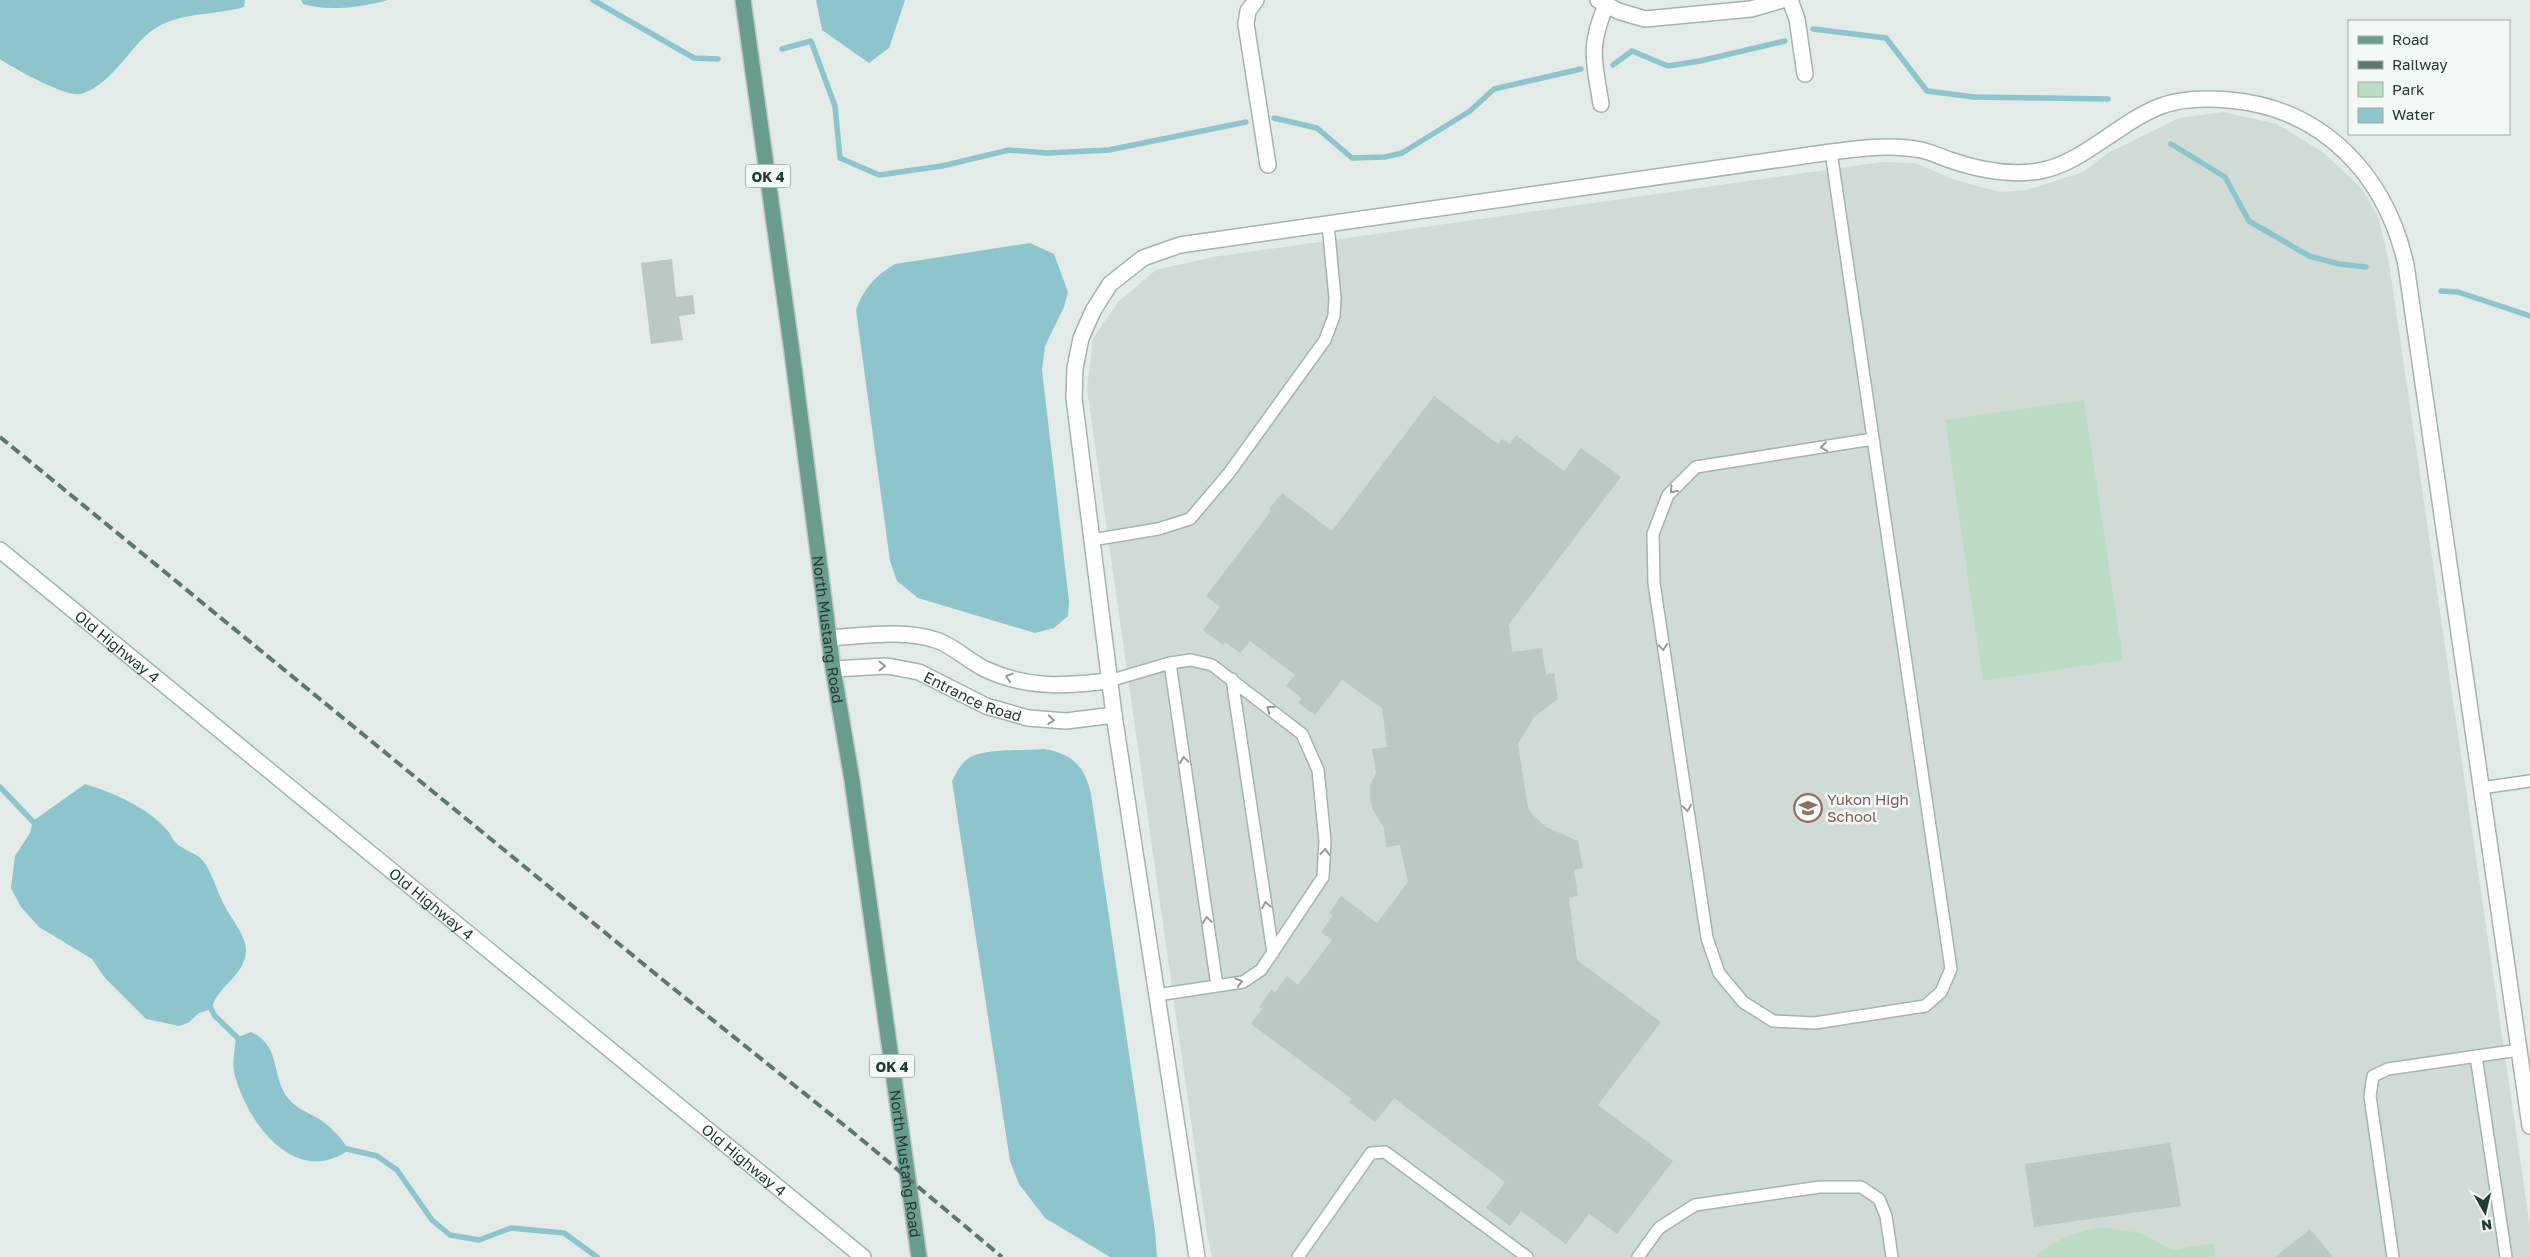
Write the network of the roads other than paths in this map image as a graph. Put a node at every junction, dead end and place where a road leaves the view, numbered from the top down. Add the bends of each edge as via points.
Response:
1 (743, 0) edge
2 (1256, 0) edge
3 (1782, 0) edge
4 (1790, 0) edge
5 (1602, 3) edge
6 (1697, 7) edge
7 (1805, 74) dead end
8 (1601, 104) dead end
9 (1831, 152) junction
10 (1268, 165) dead end
11 (1328, 224) junction
12 (1873, 440) junction
13 (1092, 540) junction
14 (0, 550) edge
15 (829, 638) junction
16 (1170, 662) junction
17 (833, 669) junction
18 (1232, 679) junction
19 (1109, 681) junction
20 (1114, 715) junction
21 (2530, 781) edge
22 (2481, 788) junction
23 (1273, 953) junction
24 (1217, 986) junction
25 (1157, 995) junction
26 (2519, 1050) junction
27 (2476, 1056) junction
28 (2530, 1126) edge
29 (863, 1257) edge
30 (919, 1257) edge
31 (1196, 1257) edge
32 (1298, 1257) edge
33 (1528, 1257) edge
34 (1638, 1257) edge
35 (1892, 1257) edge
36 (2393, 1257) edge
37 (2506, 1257) edge

1 - 15 main road, North Mustang Road / OK 4
2 - 10 street via 1248,11 1246,24
3 - 6 street via 1751,9
4 - 7 street via 1797,19
5 - 6 street via 1644,19 1672,18
5 - 8 street via 1593,48
9 - 11 street
9 - 12 lane
9 - 22 street via 1901,146 1992,172 2041,171 2079,155 2141,114 2164,104 2205,99 2247,102 2294,116 2334,140 2366,176 2391,216 2401,240
11 - 13 lane via 1335,298 1334,316 1325,340 1229,473 1190,519 1158,529
11 - 13 street via 1180,245 1143,258 1110,284 1081,338 1075,368 1074,398
12 -> 12 lane via 1696,467 1668,495 1654,534 1654,583 1706,938 1718,973 1743,1002 1773,1021 1815,1023 1925,1006 1941,992 1950,970
13 - 19 street
14 - 29 street, Old Highway 4
15 - 17 main road, North Mustang Road / OK 4
19 -> 15 street, Entrance Road via 1059,686 1022,681 985,669 937,640 913,635
16 - 18 lane via 1191,660 1212,665
16 - 19 lane
24 -> 16 lane
17 -> 20 street, Entrance Road via 887,666 919,672 986,706 1028,718 1066,721
17 - 30 main road, North Mustang Road / OK 4 via 852,780
23 -> 18 lane
23 -> 18 lane via 1323,878 1325,841 1318,770 1302,734
19 - 20 street
20 - 25 street
21 - 22 lane
22 - 26 street
24 -> 23 lane via 1243,982 1261,970
24 - 25 lane
25 - 31 street
26 - 27 lane
26 - 28 street
27 - 36 lane via 2388,1069 2373,1076 2370,1096
27 - 37 lane
32 - 33 lane via 1371,1153 1385,1152
34 - 35 lane via 1659,1228 1696,1205 1820,1187 1861,1187 1879,1200 1883,1208

